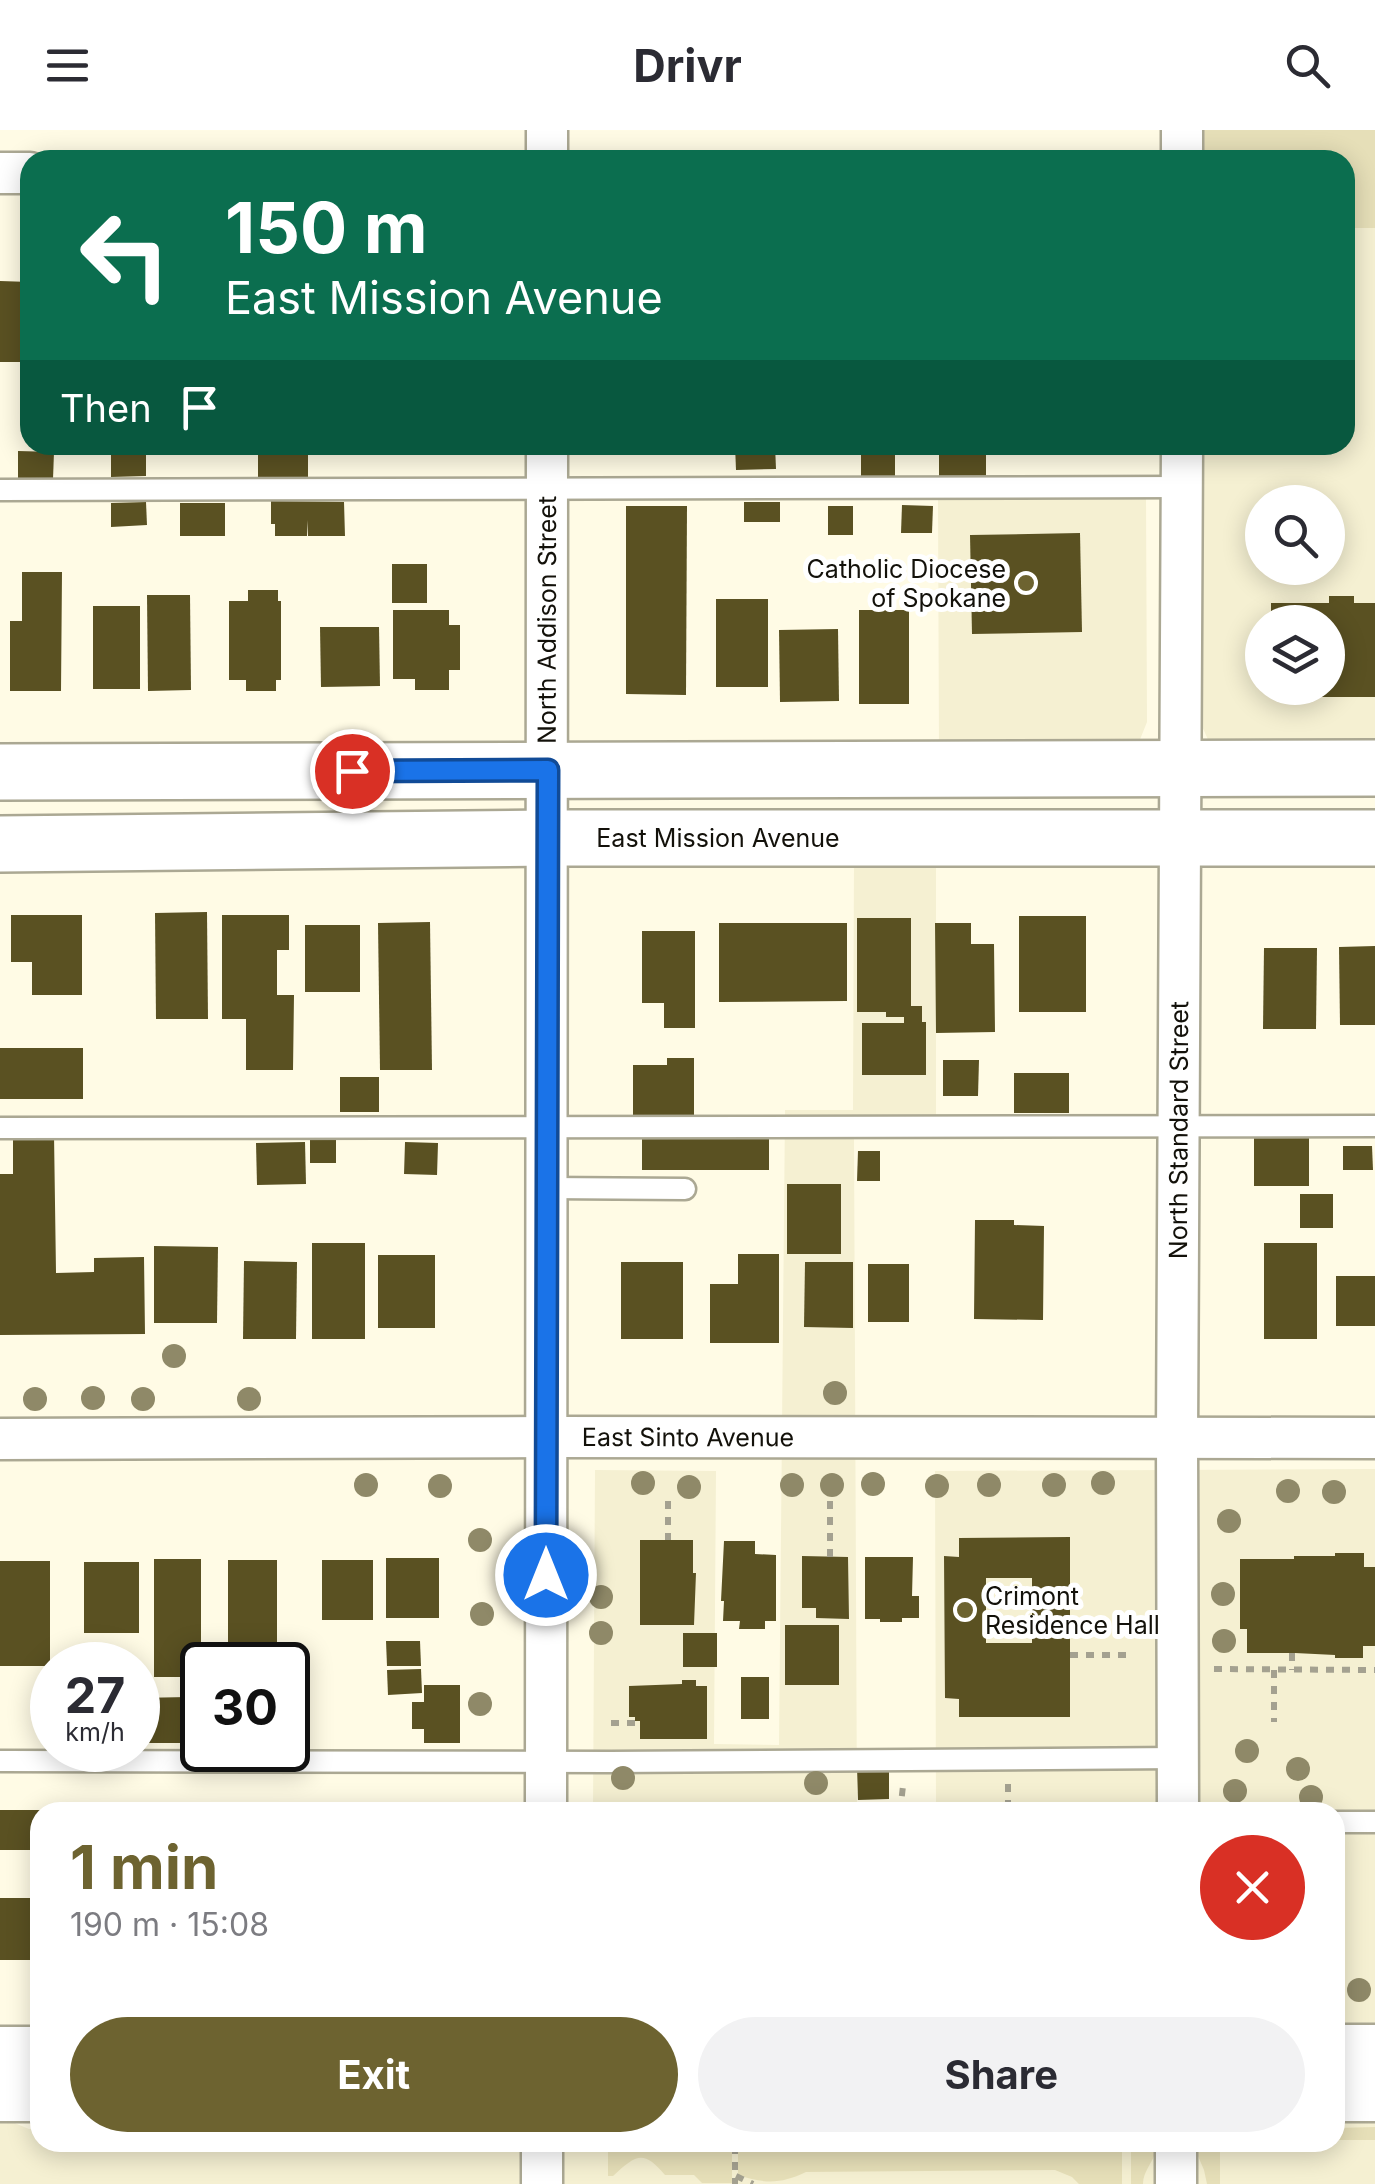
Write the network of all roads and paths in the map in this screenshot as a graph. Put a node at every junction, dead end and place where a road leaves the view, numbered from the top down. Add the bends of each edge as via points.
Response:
1 (548, 455) edge
2 (1182, 455) edge
3 (1182, 487) junction
4 (0, 490) edge
5 (548, 490) junction
6 (1182, 766) junction
7 (1375, 768) edge
8 (548, 770) junction
9 (0, 772) edge
10 (548, 838) junction
11 (1180, 838) junction
12 (1375, 838) edge
13 (0, 844) edge
14 (1178, 1126) junction
15 (1375, 1126) edge
16 (547, 1127) junction
17 (0, 1128) edge
18 (547, 1188) junction
19 (685, 1189) dead end
20 (546, 1436) junction
21 (1177, 1437) junction
22 (1375, 1438) edge
23 (0, 1439) edge
24 (668, 1501) dead end
25 (830, 1501) dead end
26 (668, 1540) dead end
27 (830, 1558) dead end
28 (1292, 1654) dead end
29 (1070, 1655) dead end
30 (1126, 1655) dead end
31 (1212, 1668) dead end
32 (1274, 1670) junction
33 (1292, 1670) junction
34 (1375, 1670) edge
35 (1274, 1722) dead end
36 (640, 1723) dead end
37 (611, 1724) dead end
38 (1178, 1758) junction
39 (0, 1760) edge
40 (547, 1762) junction
41 (546, 1802) edge
42 (1178, 1802) edge
43 (1345, 1822) edge
44 (1375, 1822) edge
45 (1345, 2050) edge
46 (1375, 2050) edge
47 (0, 2052) edge
48 (30, 2052) edge
49 (0, 2096) edge
50 (30, 2096) edge
51 (1345, 2096) edge
52 (1375, 2096) edge
53 (542, 2152) edge
54 (736, 2152) edge
55 (1176, 2152) edge
56 (736, 2180) edge
57 (542, 2184) edge
58 (753, 2184) edge
59 (1176, 2184) edge

1 - 5 street, North Addison Street
2 - 3 street, North Standard Street
3 - 5 lane
3 - 6 street, North Standard Street
4 - 5 lane
5 - 8 street, North Addison Street
6 - 7 main road
6 - 8 main road
6 - 11 street, North Standard Street
8 - 9 main road
8 - 10 street, North Addison Street
10 - 11 main road, East Mission Avenue
10 - 13 main road, East Mission Avenue
10 - 16 street, North Addison Street
11 - 12 main road, East Mission Avenue
11 - 14 street, North Standard Street
14 - 15 lane
14 - 16 lane
14 - 21 street, North Standard Street
16 - 17 lane
16 - 18 street, North Addison Street
18 - 19 lane
18 - 20 street, North Addison Street
20 - 21 street, East Sinto Avenue
20 - 23 street, East Sinto Avenue
20 - 40 street, North Addison Street
21 - 22 street, East Sinto Avenue
21 - 38 street, North Standard Street
24 - 26 path
25 - 27 path
28 - 33 path
29 - 30 path
31 - 32 path
32 - 33 path
32 - 35 path
33 - 34 path
36 - 37 path
38 - 40 lane
38 - 42 street, North Standard Street
39 - 40 lane
40 - 41 street, North Addison Street
43 - 44 lane
45 - 46 street
47 - 48 street
49 - 50 street
51 - 52 street
53 - 57 street
54 - 56 path
55 - 59 street
56 - 58 path

